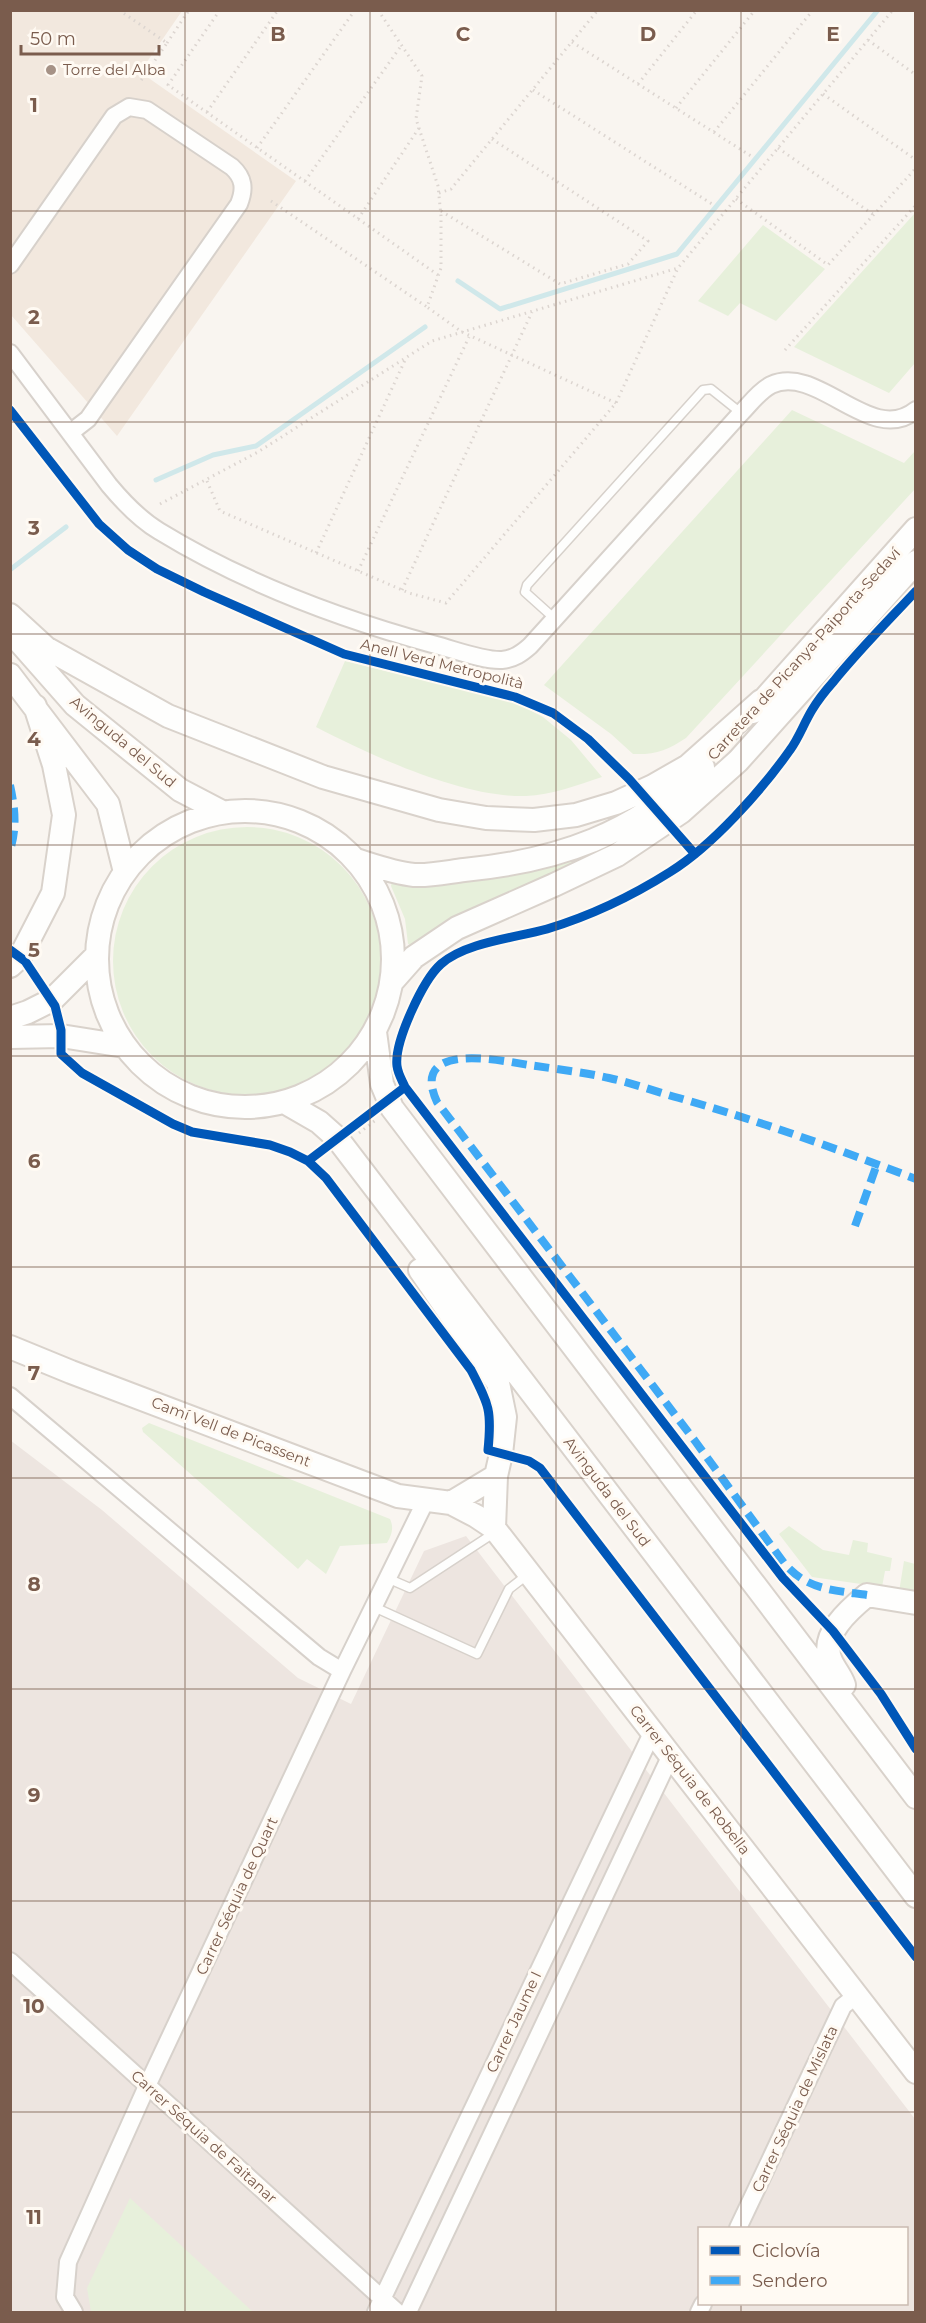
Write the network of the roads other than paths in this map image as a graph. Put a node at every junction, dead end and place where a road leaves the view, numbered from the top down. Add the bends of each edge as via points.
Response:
1 (10, 265) edge
2 (10, 353) edge
3 (915, 410) edge
4 (741, 413) junction
5 (70, 433) junction
6 (915, 529) edge
7 (915, 562) edge
8 (10, 615) edge
9 (555, 619) junction
10 (10, 631) edge
11 (10, 675) edge
12 (762, 701) junction
13 (35, 706) junction
14 (222, 812) junction
15 (356, 860) junction
16 (125, 872) junction
17 (97, 955) junction
18 (10, 966) edge
19 (391, 983) junction
20 (10, 1018) edge
21 (375, 1032) junction
22 (10, 1037) edge
23 (124, 1046) junction
24 (286, 1103) junction
25 (380, 1194) junction
26 (12, 1349) edge
27 (10, 1396) edge
28 (496, 1476) junction
29 (426, 1500) junction
30 (451, 1503) junction
31 (495, 1530) junction
32 (529, 1573) junction
33 (387, 1578) junction
34 (915, 1603) edge
35 (374, 1607) junction
36 (342, 1671) junction
37 (852, 1713) junction
38 (653, 1731) junction
39 (671, 1755) junction
40 (915, 1797) edge
41 (915, 1896) edge
42 (10, 1961) edge
43 (857, 1995) junction
44 (915, 2072) edge
45 (147, 2086) junction
46 (739, 2227) edge
47 (379, 2306) edge
48 (74, 2313) edge
49 (397, 2313) edge
50 (408, 2313) edge

1 - 5 street via 114,116 129,107 147,110 239,173 242,180 239,204 98,406
2 - 5 street
3 - 4 street via 899,419 879,419 805,384 785,381 768,386
4 - 9 street
4 - 9 lane via 711,389 703,390 527,585 525,592
5 - 9 street via 125,504 157,530 231,570 336,614 495,660 521,654
6 - 12 main road, Carretera de Picanya-Paiporta-Sedaví
7 - 19 main road, Carretera de Picanya-Paiporta-Sedaví via 738,761 681,812 617,855 457,928 414,957
8 - 12 main road via 46,648 168,716 322,777 439,810 486,818 534,820 576,815 616,803 688,766
10 - 14 main road, Avinguda del Sud via 75,705 180,790
11 - 13 main road
12 - 15 main road, Carretera de Picanya-Paiporta-Sedaví via 736,736 685,785 658,806 598,838 536,860 416,875
13 - 16 main road via 108,804
13 - 18 main road via 54,765 64,815 53,893 20,957
14 - 15 main road via 272,812 318,829
14 - 16 main road via 185,823 152,843
15 - 19 main road via 379,893 392,932
16 - 17 main road via 105,911
17 - 20 main road via 52,1000
17 - 23 main road via 103,1003
19 - 21 main road
21 - 24 main road via 351,1063 329,1081
21 - 37 main road via 383,1109
22 - 23 main road via 61,1036
23 - 24 main road via 156,1079 196,1100 241,1108
24 - 25 main road, Avinguda del Sud via 345,1138
25 - 28 main road via 406,1250 498,1383 505,1417
25 - 41 main road, Avinguda del Sud
26 - 29 main road, Camí Vell de Picassent via 398,1496
27 - 36 street via 319,1658
28 - 30 main road
28 - 31 main road
29 - 30 main road, Camí Vell de Picassent
29 - 33 street, Carrer Séquia de Quart
30 - 31 main road, Carrer Séquia de Robella
31 - 32 main road, Carrer Séquia de Robella
31 - 33 lane via 410,1588
32 - 35 lane via 508,1589 477,1654
32 - 38 main road, Carrer Séquia de Robella
33 - 35 street, Carrer Séquia de Quart
34 - 37 main road via 867,1595 833,1630 828,1647 830,1660 841,1675
35 - 36 street, Carrer Séquia de Quart
36 - 45 street, Carrer Séquia de Quart
37 - 40 main road
38 - 39 main road, Carrer Séquia de Robella
38 - 47 street, Carrer Jaume I
39 - 43 main road, Carrer Séquia de Robella
39 - 50 street, Carrer Jaume I
42 - 45 street, Carrer Séquia de Faitanar
43 - 44 main road, Carrer Séquia de Robella
43 - 46 street, Carrer Séquia de Mislata via 843,2006
45 - 47 street, Carrer Séquia de Faitanar
45 - 48 street, Carrer Séquia de Quart via 68,2262 65,2297
47 - 49 street, Carrer Séquia de Faitanar

